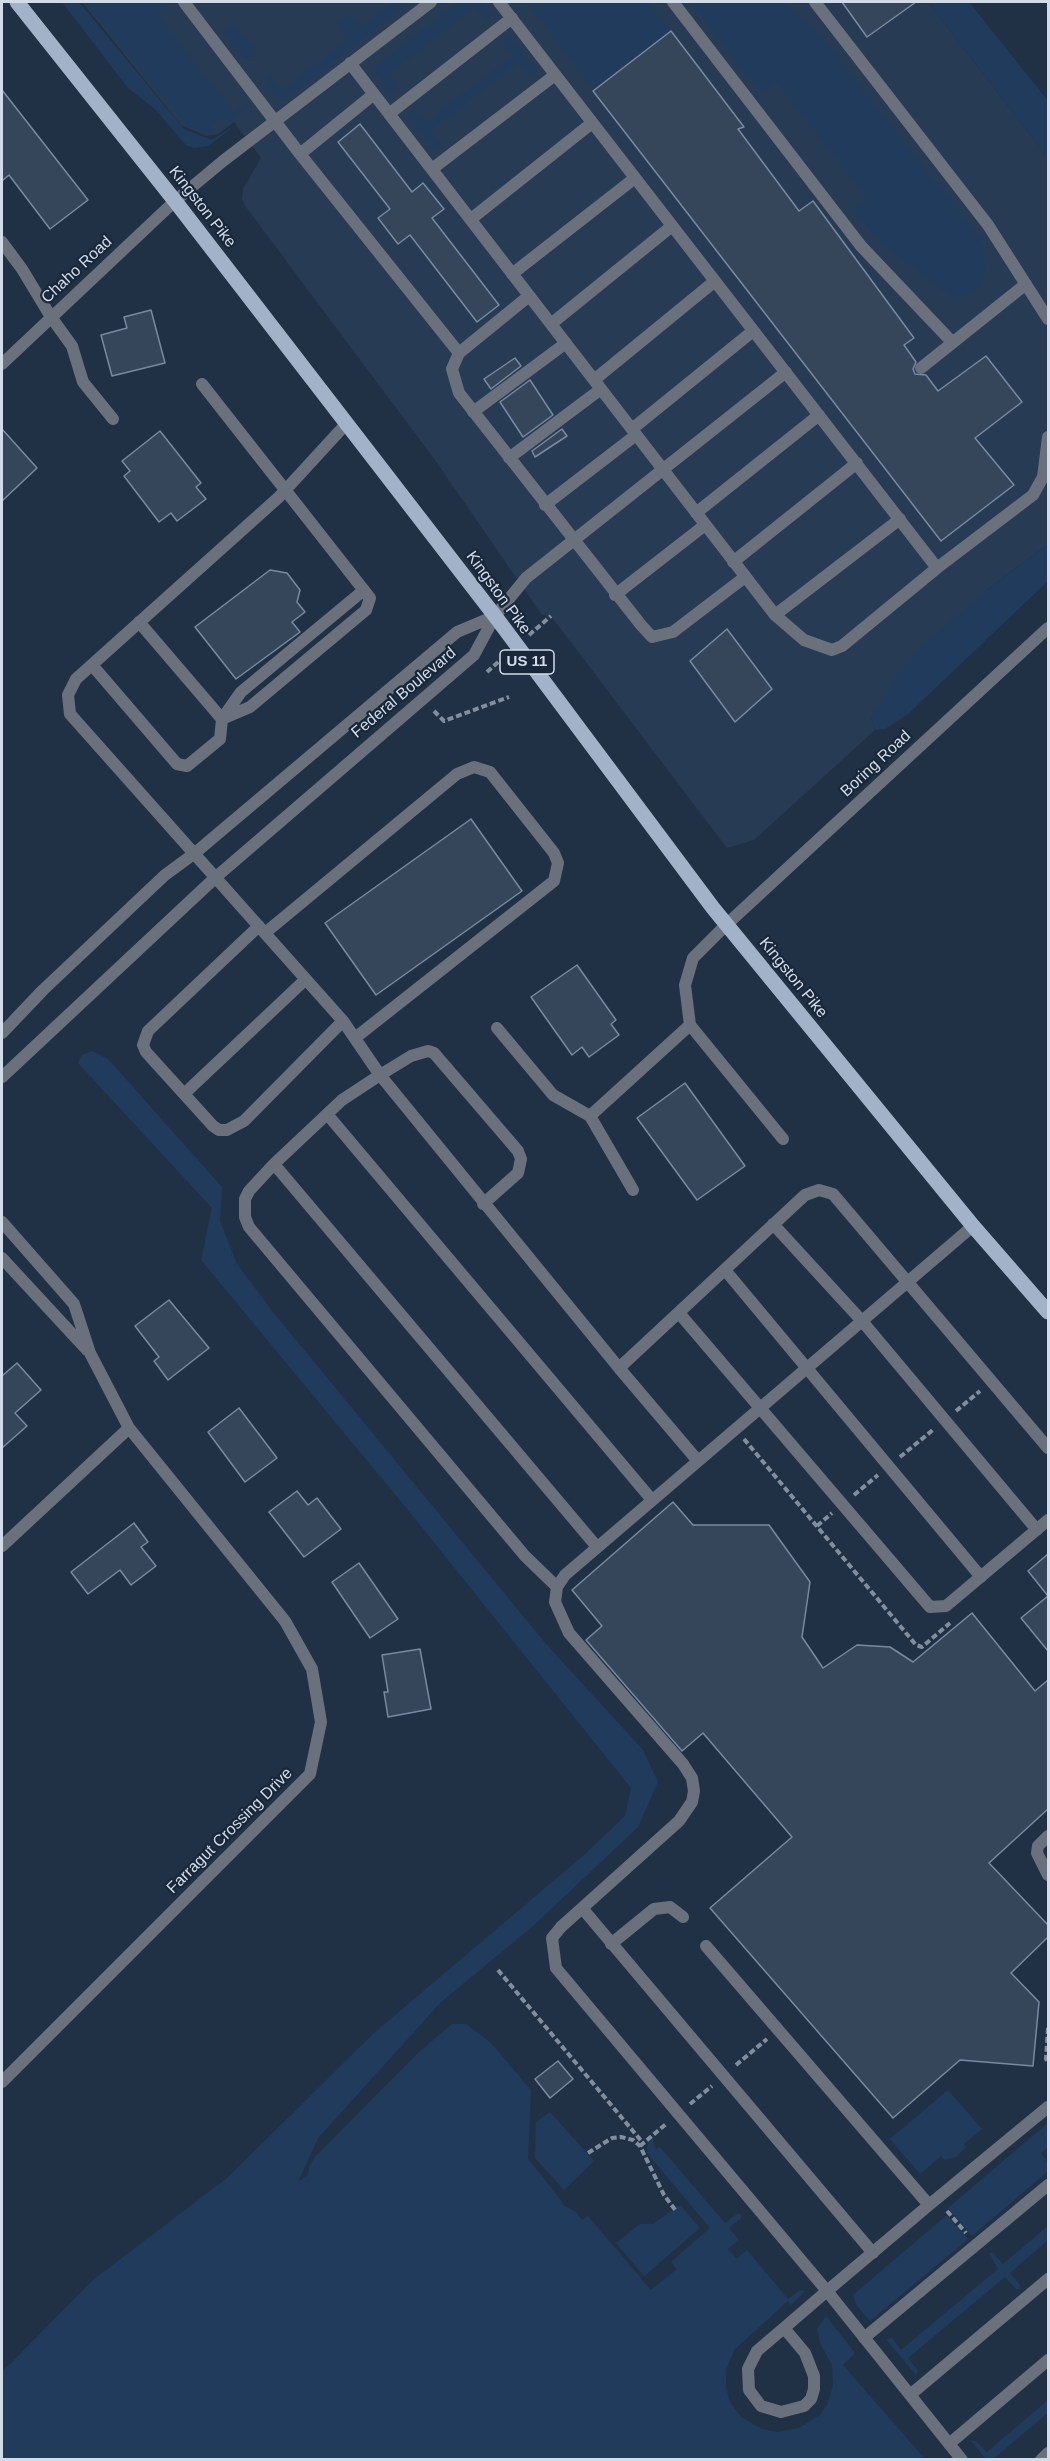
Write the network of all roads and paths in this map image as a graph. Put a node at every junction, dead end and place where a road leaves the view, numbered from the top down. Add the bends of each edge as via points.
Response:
1 (16, 2) edge
2 (183, 2) edge
3 (431, 2) edge
4 (499, 2) edge
5 (673, 2) edge
6 (815, 2) edge
7 (512, 18) junction
8 (351, 63) junction
9 (555, 75) junction
10 (374, 94) junction
11 (389, 114) junction
12 (276, 120) junction
13 (592, 123) junction
14 (300, 154) junction
15 (432, 169) junction
16 (635, 178) junction
17 (175, 201) junction
18 (471, 219) junction
19 (672, 226) junction
20 (2, 242) edge
21 (512, 274) junction
22 (715, 281) junction
23 (1026, 284) junction
24 (530, 296) junction
25 (51, 317) junction
26 (1048, 319) edge
27 (551, 324) junction
28 (753, 331) junction
29 (952, 342) junction
30 (566, 343) junction
31 (459, 353) junction
32 (2, 364) edge
33 (921, 368) dead end
34 (786, 372) junction
35 (202, 384) dead end
36 (597, 384) junction
37 (473, 412) junction
38 (819, 415) junction
39 (113, 419) dead end
40 (346, 424) junction
41 (634, 432) junction
42 (1048, 437) edge
43 (509, 458) junction
44 (857, 463) junction
45 (662, 469) junction
46 (286, 489) junction
47 (545, 505) junction
48 (696, 513) junction
49 (900, 519) junction
50 (705, 525) junction
51 (573, 541) junction
52 (733, 562) junction
53 (937, 568) junction
54 (745, 577) junction
55 (367, 594) junction
56 (615, 595) junction
57 (775, 615) junction
58 (495, 616) junction
59 (139, 622) junction
60 (1048, 627) edge
61 (92, 665) junction
62 (509, 698) dead end
63 (432, 709) dead end
64 (222, 719) junction
65 (195, 853) junction
66 (216, 878) junction
67 (726, 925) junction
68 (262, 929) junction
69 (306, 979) junction
70 (343, 1021) junction
71 (690, 1025) junction
72 (497, 1028) dead end
73 (2, 1033) edge
74 (355, 1038) junction
75 (380, 1075) junction
76 (2, 1077) edge
77 (184, 1094) junction
78 (327, 1114) junction
79 (590, 1116) junction
80 (783, 1139) dead end
81 (274, 1164) junction
82 (633, 1190) dead end
83 (483, 1204) junction
84 (2, 1222) edge
85 (773, 1224) junction
86 (973, 1226) junction
87 (2, 1258) edge
88 (725, 1270) junction
89 (908, 1282) junction
90 (1048, 1312) edge
91 (679, 1313) junction
92 (862, 1321) junction
93 (90, 1353) junction
94 (808, 1367) junction
95 (619, 1368) junction
96 (992, 1381) junction
97 (759, 1409) junction
98 (945, 1420) junction
99 (129, 1428) junction
100 (1048, 1448) edge
101 (698, 1461) junction
102 (889, 1466) junction
103 (652, 1500) junction
104 (842, 1505) junction
105 (1048, 1520) edge
106 (817, 1526) dead end
107 (1037, 1530) junction
108 (2, 1546) edge
109 (597, 1547) junction
110 (981, 1577) junction
111 (557, 1587) junction
112 (1048, 1836) edge
113 (1048, 1875) edge
114 (582, 1908) junction
115 (683, 1917) dead end
116 (611, 1944) junction
117 (706, 1946) dead end
118 (498, 1970) dead end
119 (1048, 2028) edge
120 (1048, 2062) edge
121 (2, 2082) edge
122 (1048, 2108) edge
123 (643, 2143) dead end
124 (588, 2153) dead end
125 (1048, 2185) edge
126 (929, 2205) junction
127 (676, 2211) dead end
128 (947, 2211) dead end
129 (967, 2235) dead end
130 (873, 2253) junction
131 (1048, 2279) edge
132 (827, 2292) junction
133 (784, 2328) junction
134 (864, 2338) junction
135 (1048, 2360) edge
136 (910, 2395) junction
137 (949, 2444) junction
138 (1048, 2453) edge
139 (962, 2460) edge
140 (1041, 2460) edge

1 - 17 main road, Kingston Pike / US 11
2 - 12 street
3 - 8 street, Chaho Road
4 - 7 street
5 - 29 street via 861,246
6 - 23 street via 988,225
7 - 9 street
7 - 11 street
8 - 10 street
8 - 12 street, Chaho Road
9 - 13 street
9 - 15 street
10 - 11 street
10 - 14 street
11 - 15 street
12 - 14 street
12 - 17 street, Chaho Road
13 - 16 street
13 - 18 street
14 - 31 street
15 - 18 street
16 - 19 street
16 - 21 street
17 - 25 street, Chaho Road
17 - 40 main road, Kingston Pike / US 11
18 - 21 street
19 - 22 street
19 - 27 street
20 - 25 street
21 - 24 street
22 - 28 street
22 - 36 street
23 - 26 street
23 - 29 street
24 - 27 street
24 - 31 street
25 - 32 street, Chaho Road
25 - 39 street via 72,346 83,382
27 - 30 street
28 - 34 street
28 - 41 street
29 - 33 street
30 - 36 street
30 - 37 street
31 - 37 street via 452,369 459,393
34 - 38 street
34 - 45 street
35 - 46 street
36 - 41 street
36 - 43 street
37 - 43 street
38 - 44 street
38 - 48 street
40 - 46 street
40 - 58 main road, Kingston Pike / US 11
41 - 45 street
41 - 47 street
42 - 53 street via 1043,477 1033,495
43 - 47 street
44 - 49 street
44 - 52 street
45 - 48 street
45 - 51 street
46 - 55 street
46 - 59 street
47 - 51 street
48 - 50 street
49 - 53 street
49 - 57 street
50 - 52 street
50 - 56 street
51 - 56 street
51 - 58 street via 526,578
52 - 54 street
53 - 57 street via 842,646 832,650 804,640
54 - 56 street via 673,632 652,637
54 - 57 street
55 - 64 street via 241,692
55 - 64 street via 366,610 250,707
58 - 65 street, Federal Boulevard via 457,632
58 - 66 street, Federal Boulevard via 474,655
58 - 67 main road, Kingston Pike / US 11
59 - 61 street
59 - 64 street
60 - 67 street, Boring Road
61 - 64 street via 177,764 193,763 220,739
61 - 65 street via 76,679 68,695 70,714
62 - 63 path via 444,721
65 - 66 street
65 - 73 street, Federal Boulevard via 157,882
66 - 68 street
66 - 76 street, Federal Boulevard
67 - 71 street, Boring Road via 693,958 685,985
67 - 86 main road, Kingston Pike / US 11
68 - 69 street
68 - 74 street via 457,774 474,767 490,772 554,853 558,863 554,881
68 - 77 street via 144,1038 146,1052
69 - 70 street
69 - 77 street
70 - 74 street
70 - 77 street via 235,1127 219,1130
71 - 79 street
71 - 80 street
72 - 79 street via 553,1095
74 - 75 street
75 - 78 street
75 - 83 street
75 - 83 street via 411,1056 434,1053 518,1151 518,1173
78 - 81 street
78 - 103 street
79 - 82 street
81 - 109 street
81 - 111 street via 245,1199 249,1227 525,1556
83 - 95 street
84 - 93 street, Farragut Crossing Drive via 74,1304
85 - 88 street
85 - 89 street via 805,1195 826,1190
85 - 92 street
86 - 89 street
86 - 90 main road, Kingston Pike / US 11
87 - 93 street, Farragut Crossing Drive
88 - 91 street
88 - 94 street
89 - 92 street
89 - 96 street
91 - 95 street
91 - 97 street
92 - 94 street
92 - 98 street
93 - 99 street, Farragut Crossing Drive
94 - 97 street
94 - 102 street
95 - 101 street
96 - 98 path
96 - 100 street
97 - 101 street
97 - 104 street
98 - 102 path
98 - 107 street
99 - 108 street
99 - 121 street, Farragut Crossing Drive via 285,1621 312,1669 321,1722 310,1774
101 - 103 street
102 - 104 path
102 - 110 street
103 - 109 street
104 - 106 path
104 - 110 street via 930,1607 946,1606
105 - 107 street
107 - 110 street
109 - 111 street
111 - 114 street via 555,1602 569,1633 683,1764 692,1778 694,1791 692,1802 679,1821
112 - 113 street via 1036,1853
114 - 116 street
114 - 132 street via 552,1938 556,1968
115 - 116 street via 670,1907 654,1909
116 - 130 street
117 - 126 street
118 - 123 path
119 - 120 path
122 - 126 street
124 - 127 path via 612,2138 633,2140
125 - 134 street
126 - 130 street
128 - 129 path
130 - 132 street
131 - 136 street
132 - 133 street
132 - 134 street
133 - 133 street via 750,2360 747,2380 761,2406 781,2412 804,2406 814,2389 814,2376 805,2353
134 - 136 street
135 - 137 street
136 - 137 street
137 - 139 street
138 - 140 street

